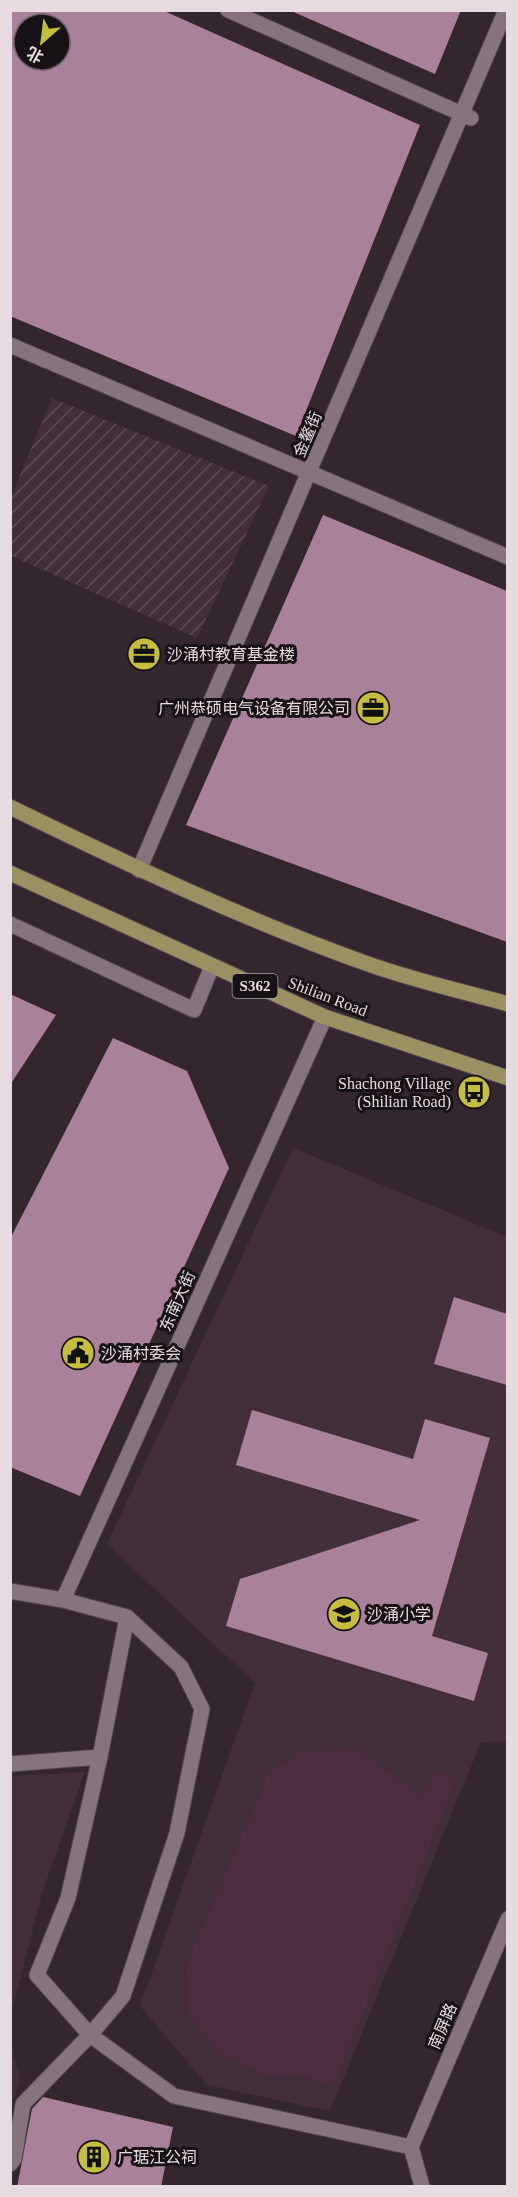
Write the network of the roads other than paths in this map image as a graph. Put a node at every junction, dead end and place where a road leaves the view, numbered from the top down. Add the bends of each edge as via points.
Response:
1 (228, 10) edge
2 (505, 18) edge
3 (471, 118) dead end
4 (10, 345) edge
5 (310, 474) junction
6 (507, 557) edge
7 (10, 807) edge
8 (139, 870) junction
9 (10, 873) edge
10 (10, 924) edge
11 (212, 966) junction
12 (507, 1004) edge
13 (325, 1017) junction
14 (507, 1078) edge
15 (10, 1591) edge
16 (63, 1600) junction
17 (127, 1617) junction
18 (100, 1757) junction
19 (10, 1764) edge
20 (507, 1919) edge
21 (90, 2035) junction
22 (411, 2147) junction
23 (12, 2160) edge
24 (422, 2187) edge

1 - 3 street
2 - 5 street, 金鳌街
4 - 5 street
5 - 6 street
5 - 8 street, 金鳌街
7 - 8 main road
8 - 12 main road via 370,965
9 - 11 main road, Shilian Road / S362
10 - 11 street via 194,1010
11 - 13 main road, Shilian Road / S362
13 - 14 main road, Shilian Road / S362
13 - 16 street, 东南大街
15 - 16 street
16 - 17 street
17 - 18 street
17 - 21 street via 181,1667 202,1709 177,1833 123,1996
18 - 19 street
18 - 21 street via 68,1898 37,1975
20 - 22 street, 南屏路
21 - 22 street via 174,2096
21 - 23 street via 23,2104
22 - 24 street

